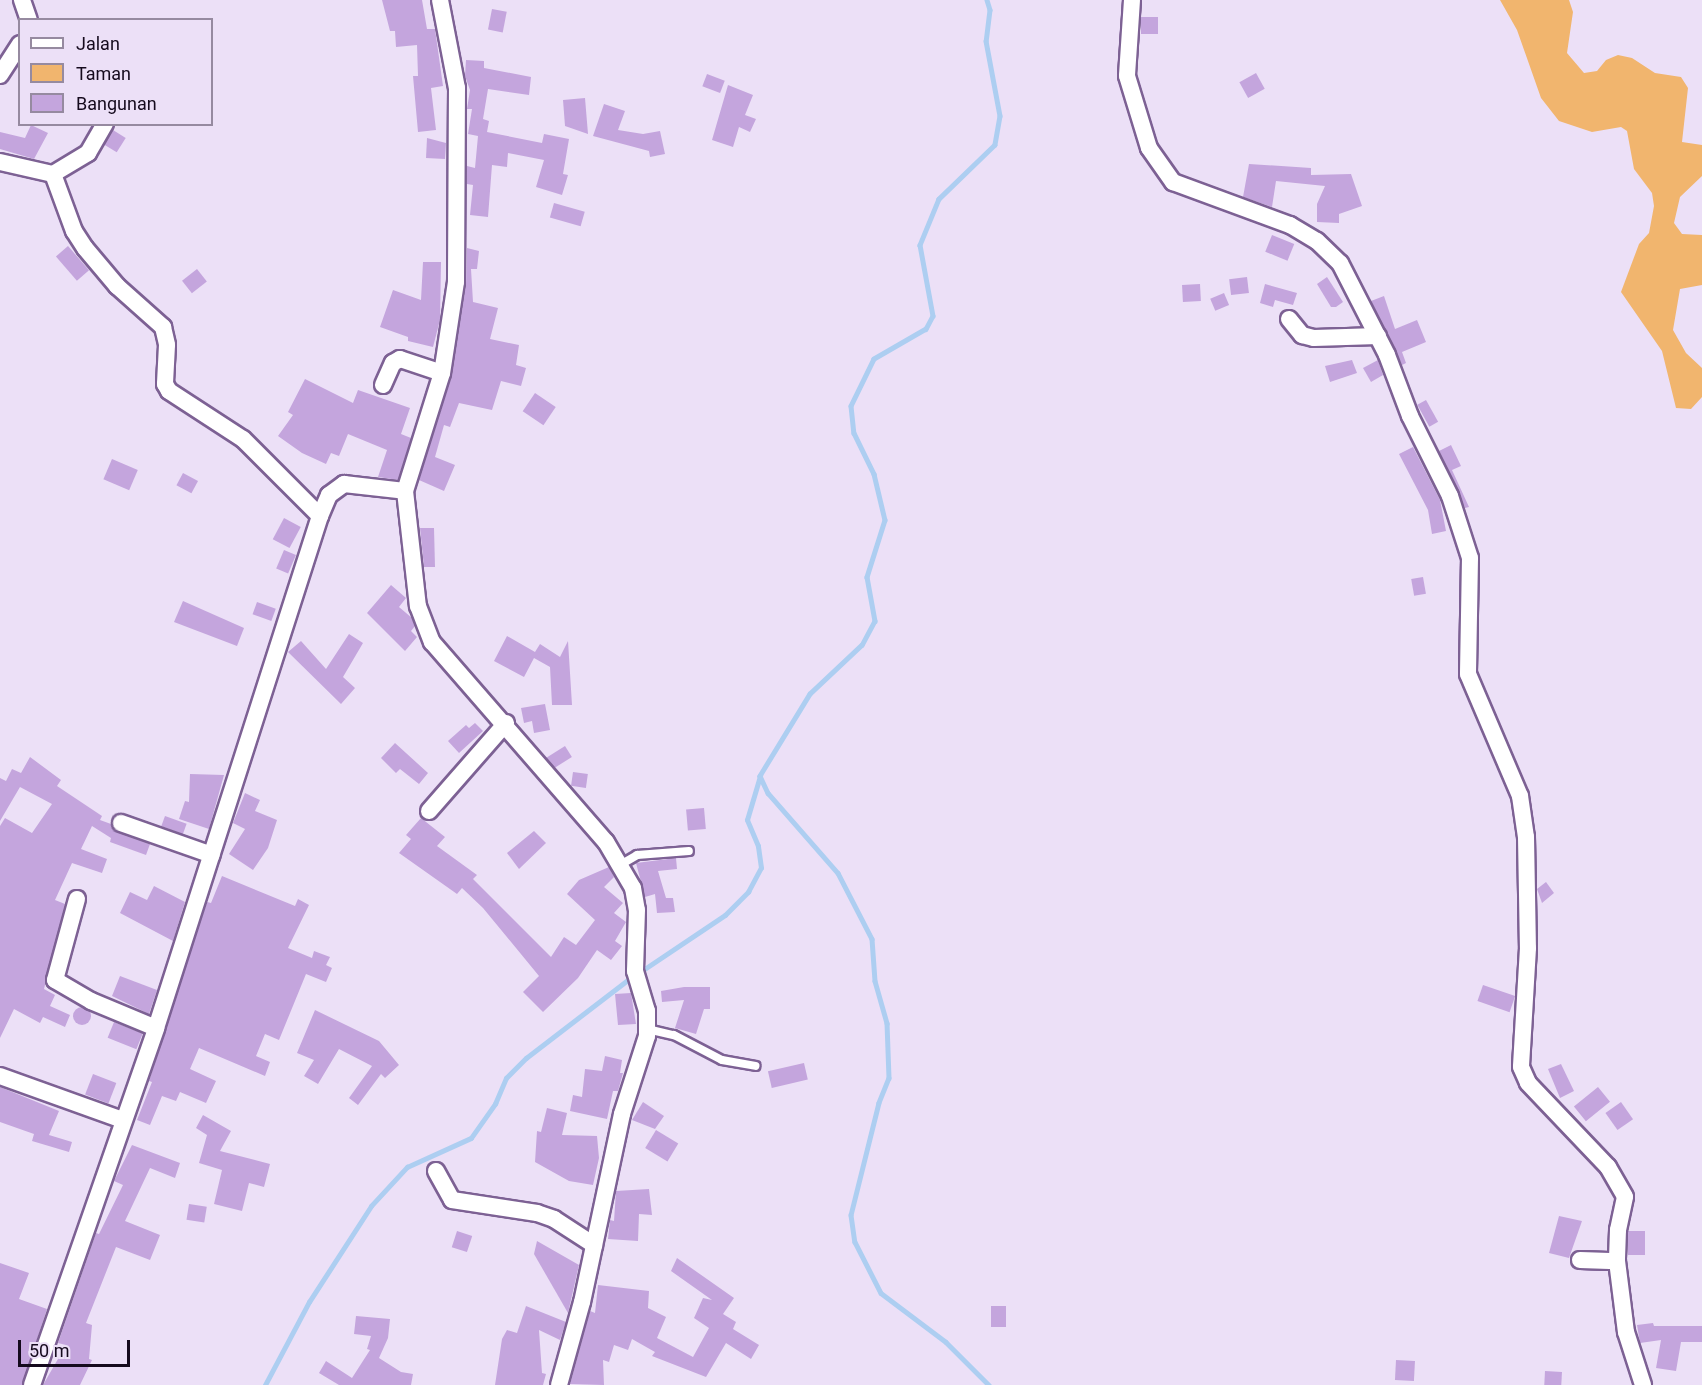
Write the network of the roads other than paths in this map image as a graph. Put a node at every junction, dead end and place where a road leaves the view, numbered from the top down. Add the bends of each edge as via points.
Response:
1 (22, 0) edge
2 (440, 0) edge
3 (1132, 0) edge
4 (28, 18) edge
5 (18, 47) edge
6 (0, 75) edge
7 (104, 126) edge
8 (0, 162) edge
9 (52, 174) junction
10 (1289, 319) dead end
11 (1378, 336) junction
12 (442, 373) junction
13 (382, 385) dead end
14 (405, 491) junction
15 (320, 516) junction
16 (506, 723) junction
17 (429, 811) dead end
18 (121, 823) dead end
19 (689, 851) dead end
20 (212, 855) junction
21 (620, 865) junction
22 (77, 899) dead end
23 (156, 1028) junction
24 (647, 1029) junction
25 (755, 1066) dead end
26 (0, 1076) edge
27 (123, 1120) junction
28 (436, 1171) dead end
29 (594, 1245) junction
30 (1580, 1260) dead end
31 (1617, 1261) junction
32 (32, 1385) edge
33 (559, 1385) edge
34 (1643, 1385) edge

1 - 4 street
2 - 12 street via 458,88 459,160 456,282
3 - 11 street via 1127,76 1149,148 1173,182 1290,225 1317,241 1340,262
5 - 6 street
7 - 9 street via 88,153
8 - 9 street
9 - 15 street via 74,231 85,248 117,286 163,327 167,345 165,384 169,391 243,439
10 - 11 street via 1302,335 1314,338
11 - 31 street via 1410,416 1450,496 1470,558 1468,674 1520,796 1526,837 1528,948 1521,1067 1528,1083 1608,1167 1625,1197
12 - 13 street via 400,359 393,363
12 - 14 street
14 - 15 street via 344,484 329,495
14 - 16 street via 405,518 423,625 432,642
15 - 20 street
16 - 17 street
16 - 21 street via 606,842
18 - 20 street
19 - 21 lane via 637,855
20 - 23 street
21 - 24 street via 633,888 637,910 635,971 647,1011
22 - 23 street via 56,980 91,1001
23 - 27 street
24 - 25 lane via 674,1035 722,1060
24 - 29 street via 622,1114
26 - 27 street
27 - 32 street
28 - 29 street via 452,1200 537,1213 555,1219
29 - 33 street
30 - 31 street
31 - 34 street via 1626,1332

